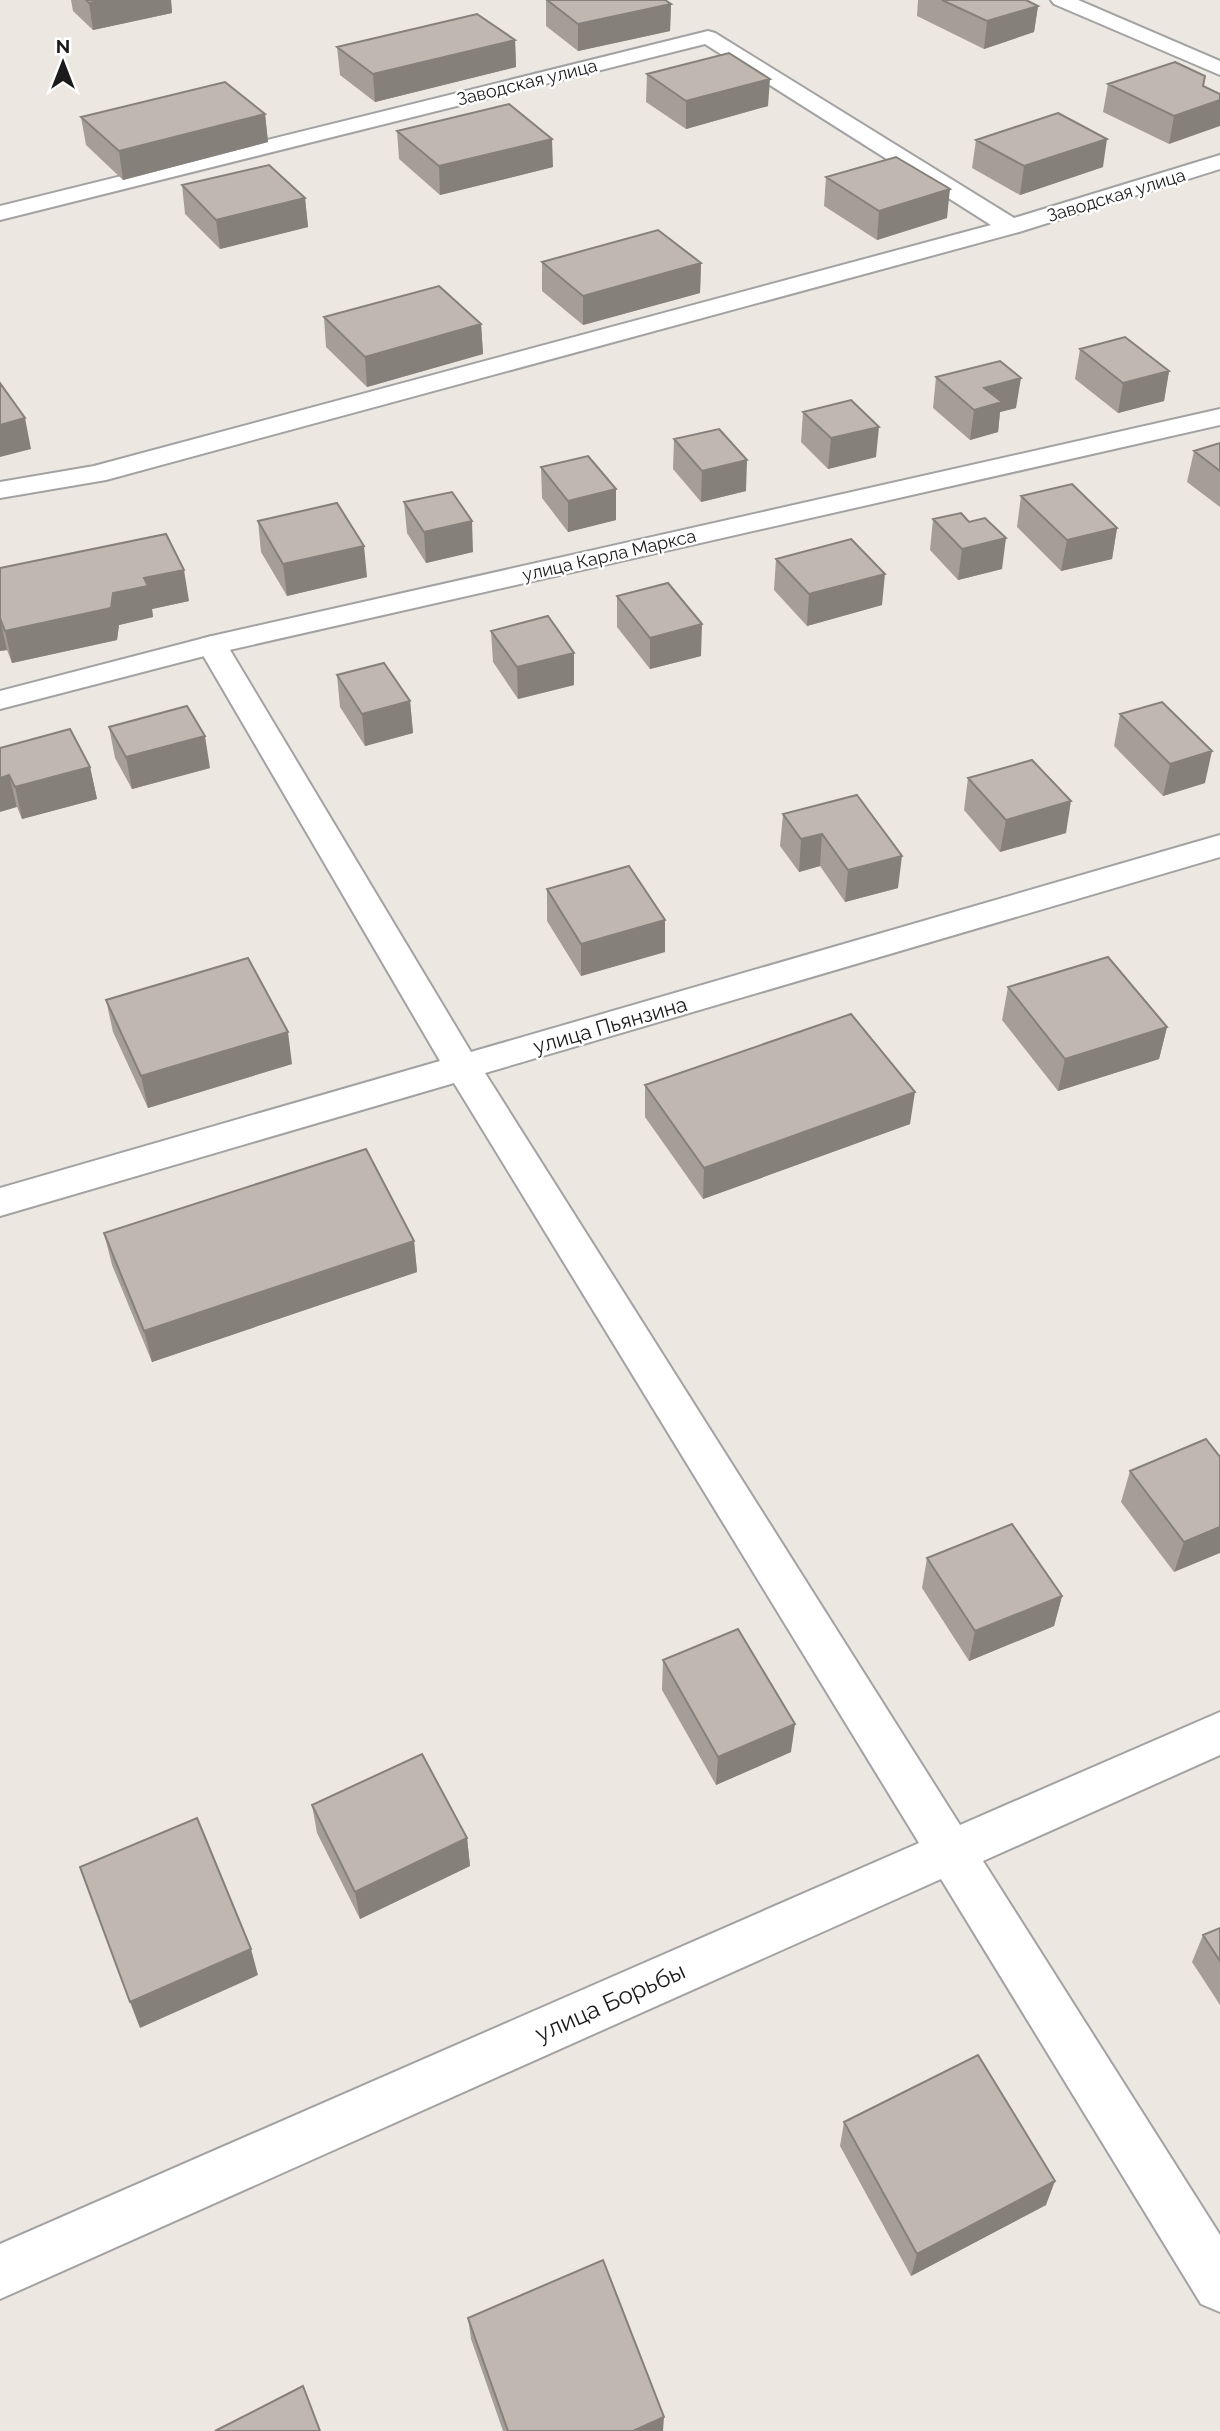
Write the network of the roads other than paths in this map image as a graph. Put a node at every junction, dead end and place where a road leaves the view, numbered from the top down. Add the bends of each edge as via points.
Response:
1 (1061, 0) edge
2 (1220, 69) edge
3 (1220, 162) edge
4 (0, 213) edge
5 (1011, 227) junction
6 (1220, 417) edge
7 (0, 490) edge
8 (212, 645) junction
9 (0, 700) edge
10 (1220, 846) edge
11 (463, 1068) junction
12 (0, 1202) edge
13 (1220, 1733) edge
14 (950, 1852) junction
15 (0, 2272) edge
16 (1220, 2285) edge

1 - 2 street
3 - 5 street, Заводская улица
4 - 5 street, Заводская улица via 708,37
5 - 7 street, Заводская улица via 96,474
6 - 8 street, улица Карла Маркса
8 - 9 street, улица Карла Маркса
8 - 11 street
10 - 11 street, улица Пьянзина
11 - 12 street, улица Пьянзина
11 - 14 street
13 - 14 street, улица Борьбы
14 - 15 street, улица Борьбы
14 - 16 street

